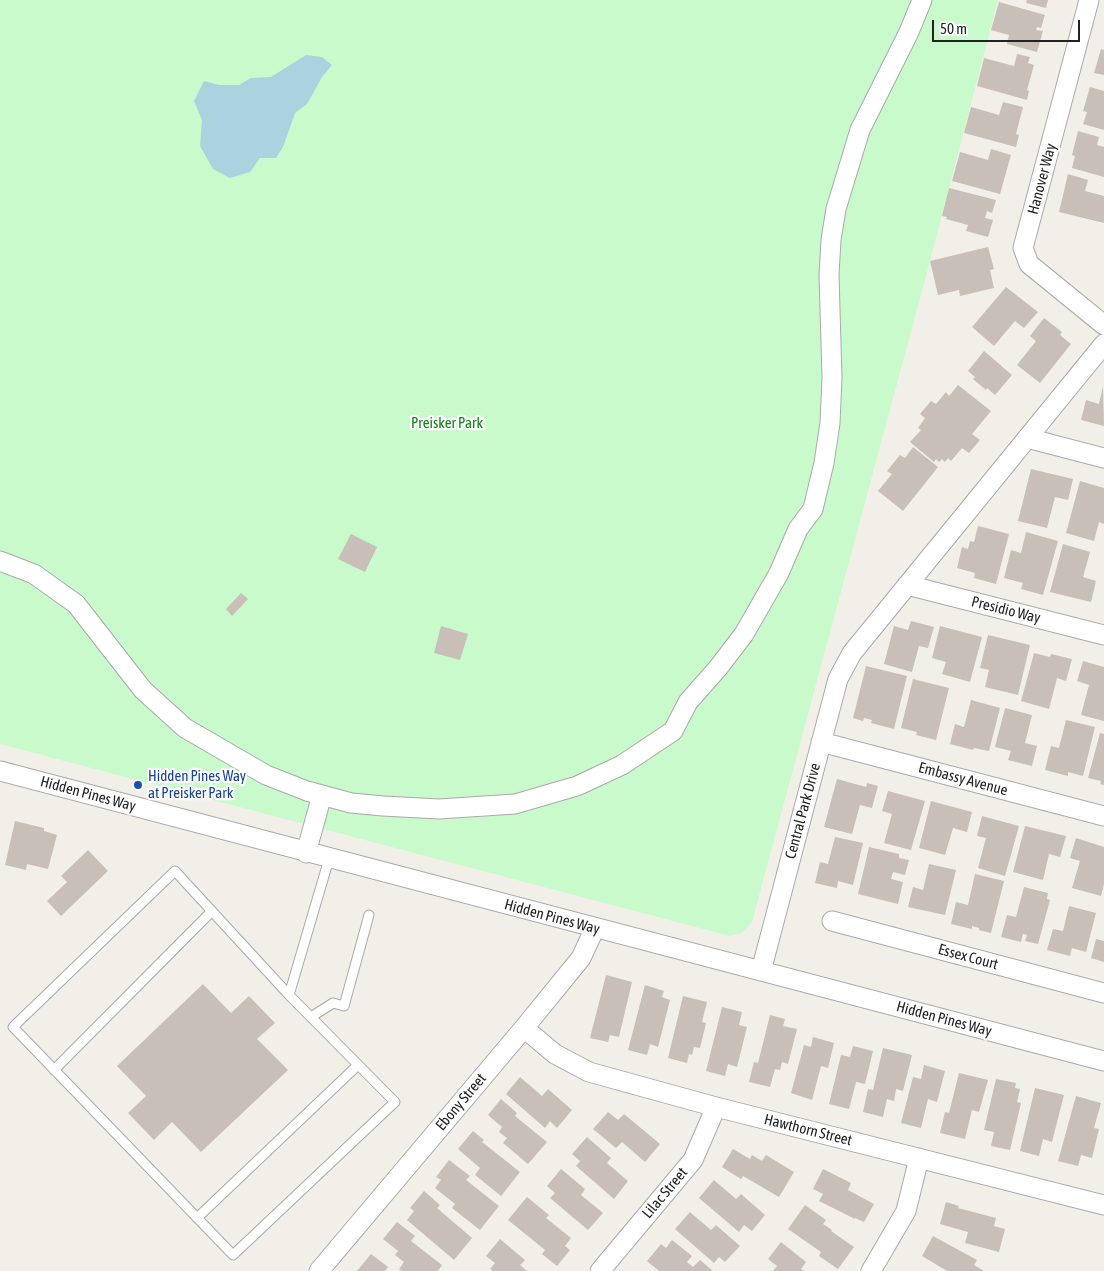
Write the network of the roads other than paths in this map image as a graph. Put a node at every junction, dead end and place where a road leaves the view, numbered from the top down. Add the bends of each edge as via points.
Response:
1 (922, 0) edge
2 (1089, 0) edge
3 (1104, 325) edge
4 (1104, 344) edge
5 (1027, 438) junction
6 (1104, 458) edge
7 (0, 562) edge
8 (907, 585) junction
9 (1104, 635) edge
10 (821, 742) junction
11 (0, 771) edge
12 (322, 795) junction
13 (1104, 816) edge
14 (306, 852) junction
15 (329, 859) junction
16 (212, 911) junction
17 (369, 915) dead end
18 (832, 921) dead end
19 (595, 928) junction
20 (761, 971) junction
21 (1104, 993) edge
22 (288, 995) junction
23 (311, 1017) junction
24 (524, 1028) junction
25 (1104, 1061) edge
26 (358, 1065) junction
27 (54, 1070) junction
28 (716, 1107) junction
29 (919, 1158) junction
30 (1104, 1205) edge
31 (197, 1218) junction
32 (319, 1271) edge
33 (600, 1271) edge
34 (871, 1271) edge

1 - 12 street via 860,130 836,209 829,275 830,423 813,509 798,529 779,573 744,634 688,702 672,731 622,765 577,786 515,804 440,809 383,806
2 - 3 street, Hanover Way via 1023,248 1029,264
4 - 5 street, Central Park Drive
5 - 6 street
5 - 8 street, Central Park Drive
7 - 12 street via 34,574 76,604 143,690 185,728 266,775
8 - 9 street, Presidio Way
8 - 10 street, Central Park Drive via 852,653 838,679
10 - 13 street, Embassy Avenue
10 - 20 street, Central Park Drive
11 - 14 street, Hidden Pines Way
12 - 14 street
14 - 15 street, Hidden Pines Way
15 - 19 street, Hidden Pines Way
15 - 22 lane
16 - 22 lane
16 - 27 lane
16 - 27 lane via 175,871 12,1027
17 - 23 lane via 344,1006 332,1003
18 - 21 street, Essex Court
19 - 20 street, Hidden Pines Way
19 - 24 street, Ebony Street via 582,958
20 - 25 street, Hidden Pines Way
22 - 23 lane
23 - 26 lane
24 - 28 street, Hawthorn Street via 555,1054 589,1072
24 - 32 street, Ebony Street
26 - 31 lane
26 - 31 lane via 395,1102 367,1129 233,1255
27 - 31 lane
28 - 29 street, Hawthorn Street
28 - 33 street, Lilac Street via 693,1160
29 - 30 street, Hawthorn Street
29 - 34 street via 906,1210

